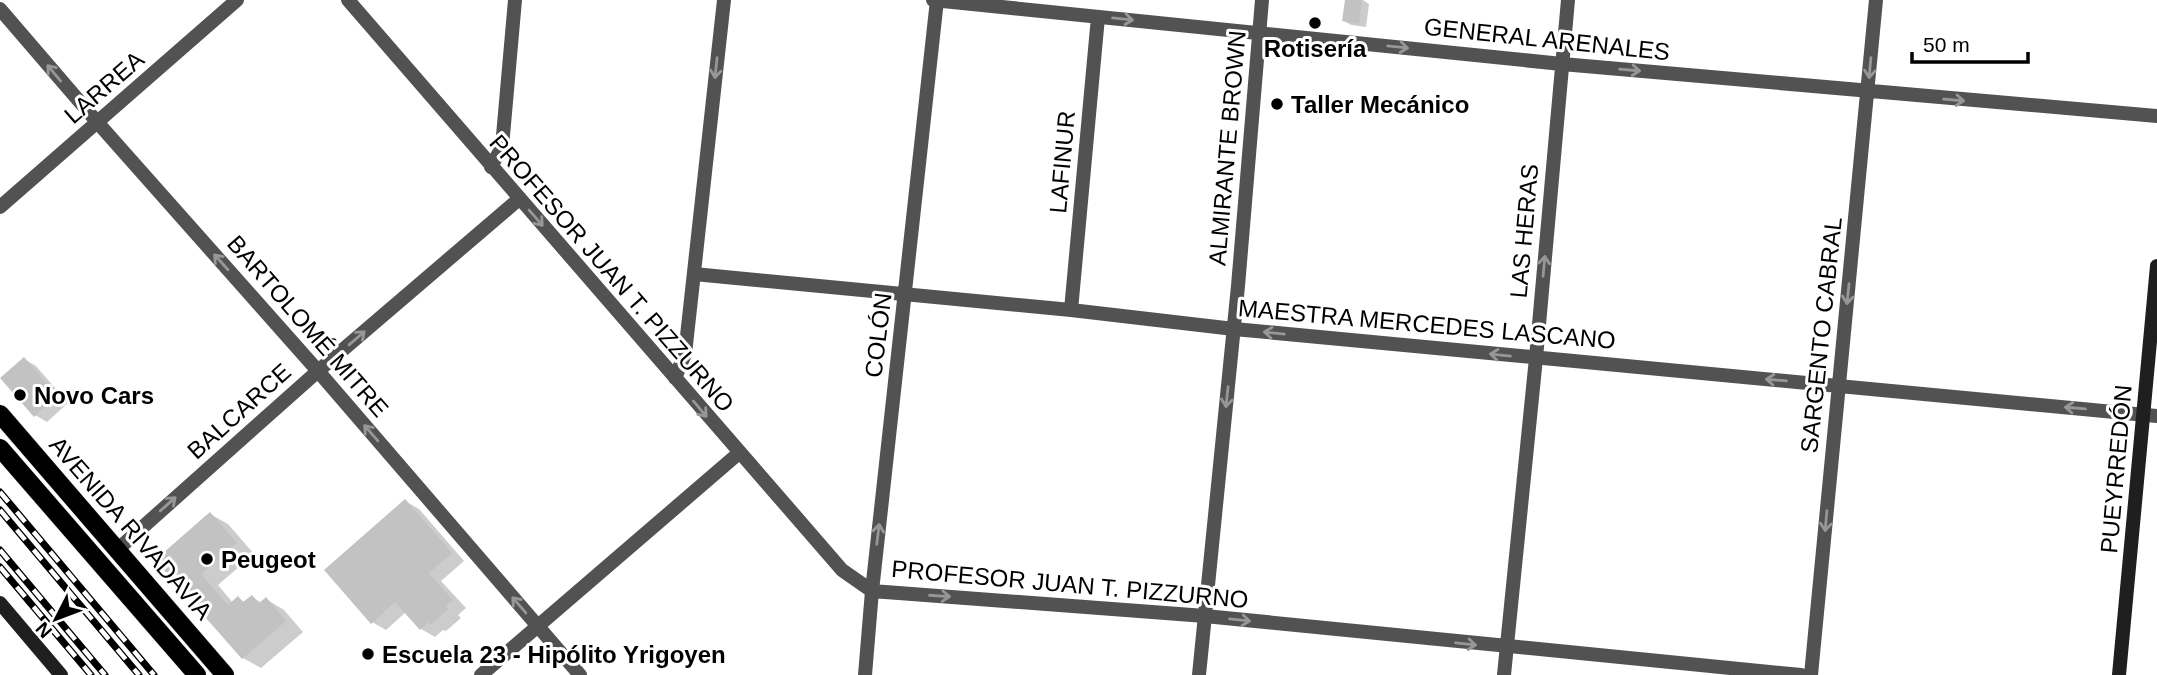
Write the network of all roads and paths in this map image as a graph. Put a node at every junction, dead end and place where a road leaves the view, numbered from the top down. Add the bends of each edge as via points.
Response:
1 (237, 0) edge
2 (348, 0) edge
3 (515, 0) edge
4 (723, 0) edge
5 (936, 0) edge
6 (1262, 0) edge
7 (1568, 0) edge
8 (1876, 0) edge
9 (0, 9) edge
10 (1098, 17) junction
11 (1259, 33) junction
12 (1562, 64) junction
13 (1868, 93) junction
14 (2157, 116) edge
15 (98, 123) junction
16 (491, 167) junction
17 (520, 199) junction
18 (0, 207) edge
19 (2157, 266) edge
20 (694, 274) junction
21 (906, 294) junction
22 (1071, 310) junction
23 (1234, 329) junction
24 (1536, 358) junction
25 (318, 371) junction
26 (675, 378) junction
27 (1838, 385) junction
28 (0, 414) edge
29 (2150, 416) edge
30 (0, 448) edge
31 (739, 453) junction
32 (117, 550) junction
33 (872, 591) junction
34 (0, 603) edge
35 (1205, 617) junction
36 (537, 626) junction
37 (1506, 648) junction
38 (61, 675) edge
39 (197, 675) edge
40 (225, 675) edge
41 (481, 675) edge
42 (580, 675) edge
43 (865, 675) edge
44 (1199, 675) edge
45 (1504, 675) edge
46 (1801, 675) edge
47 (1811, 675) edge
48 (2119, 675) edge

1 - 15 street, LARREA
2 - 16 street, PROFESOR JUAN T. PIZZURNO
3 - 16 street via 502,147
4 -> 20 street
5 - 10 street, GENERAL ARENALES
5 - 21 street, COLÓN
6 - 11 street, ALMIRANTE BROWN
7 - 12 street, LAS HERAS
8 -> 13 street, SARGENTO CABRAL
15 -> 9 street, BARTOLOMÉ MITRE
10 -> 11 street, GENERAL ARENALES
10 - 22 street, LAFINUR
11 -> 12 street, GENERAL ARENALES
11 - 23 street, ALMIRANTE BROWN
12 -> 13 street, GENERAL ARENALES
24 -> 12 street, LAS HERAS
13 -> 14 street, GENERAL ARENALES
13 -> 27 street, SARGENTO CABRAL
15 - 18 street, LARREA
25 -> 15 street, BARTOLOMÉ MITRE
16 - 17 street, PROFESOR JUAN T. PIZZURNO
25 -> 17 street, BALCARCE
17 -> 26 street, PROFESOR JUAN T. PIZZURNO
19 - 29 street, PUEYRREDÓN
20 - 21 street, MAESTRA MERCEDES LASCANO
20 - 26 street via 685,354
21 - 22 street, MAESTRA MERCEDES LASCANO
33 -> 21 street, COLÓN
22 - 23 street, MAESTRA MERCEDES LASCANO
24 -> 23 street, MAESTRA MERCEDES LASCANO
23 -> 35 street, ALMIRANTE BROWN
27 -> 24 street, MAESTRA MERCEDES LASCANO
24 - 37 street, LAS HERAS
32 -> 25 street, BALCARCE
36 -> 25 street, BARTOLOMÉ MITRE
26 -> 31 street, PROFESOR JUAN T. PIZZURNO
29 -> 27 street, MAESTRA MERCEDES LASCANO
27 -> 47 street, SARGENTO CABRAL
28 - 32 main road, AVENIDA RIVADAVIA
29 - 48 street, PUEYRREDÓN
30 - 39 main road, AVENIDA RIVADAVIA
31 - 33 street, PROFESOR JUAN T. PIZZURNO via 842,570
31 - 36 street
32 - 40 main road, AVENIDA RIVADAVIA
33 -> 35 street, PROFESOR JUAN T. PIZZURNO
33 - 43 street, COLÓN
34 - 38 street
35 -> 37 street, PROFESOR JUAN T. PIZZURNO
35 - 44 street, ALMIRANTE BROWN
36 - 41 street
36 - 42 street, BARTOLOMÉ MITRE
37 - 45 street, LAS HERAS
37 - 46 street, PROFESOR JUAN T. PIZZURNO

